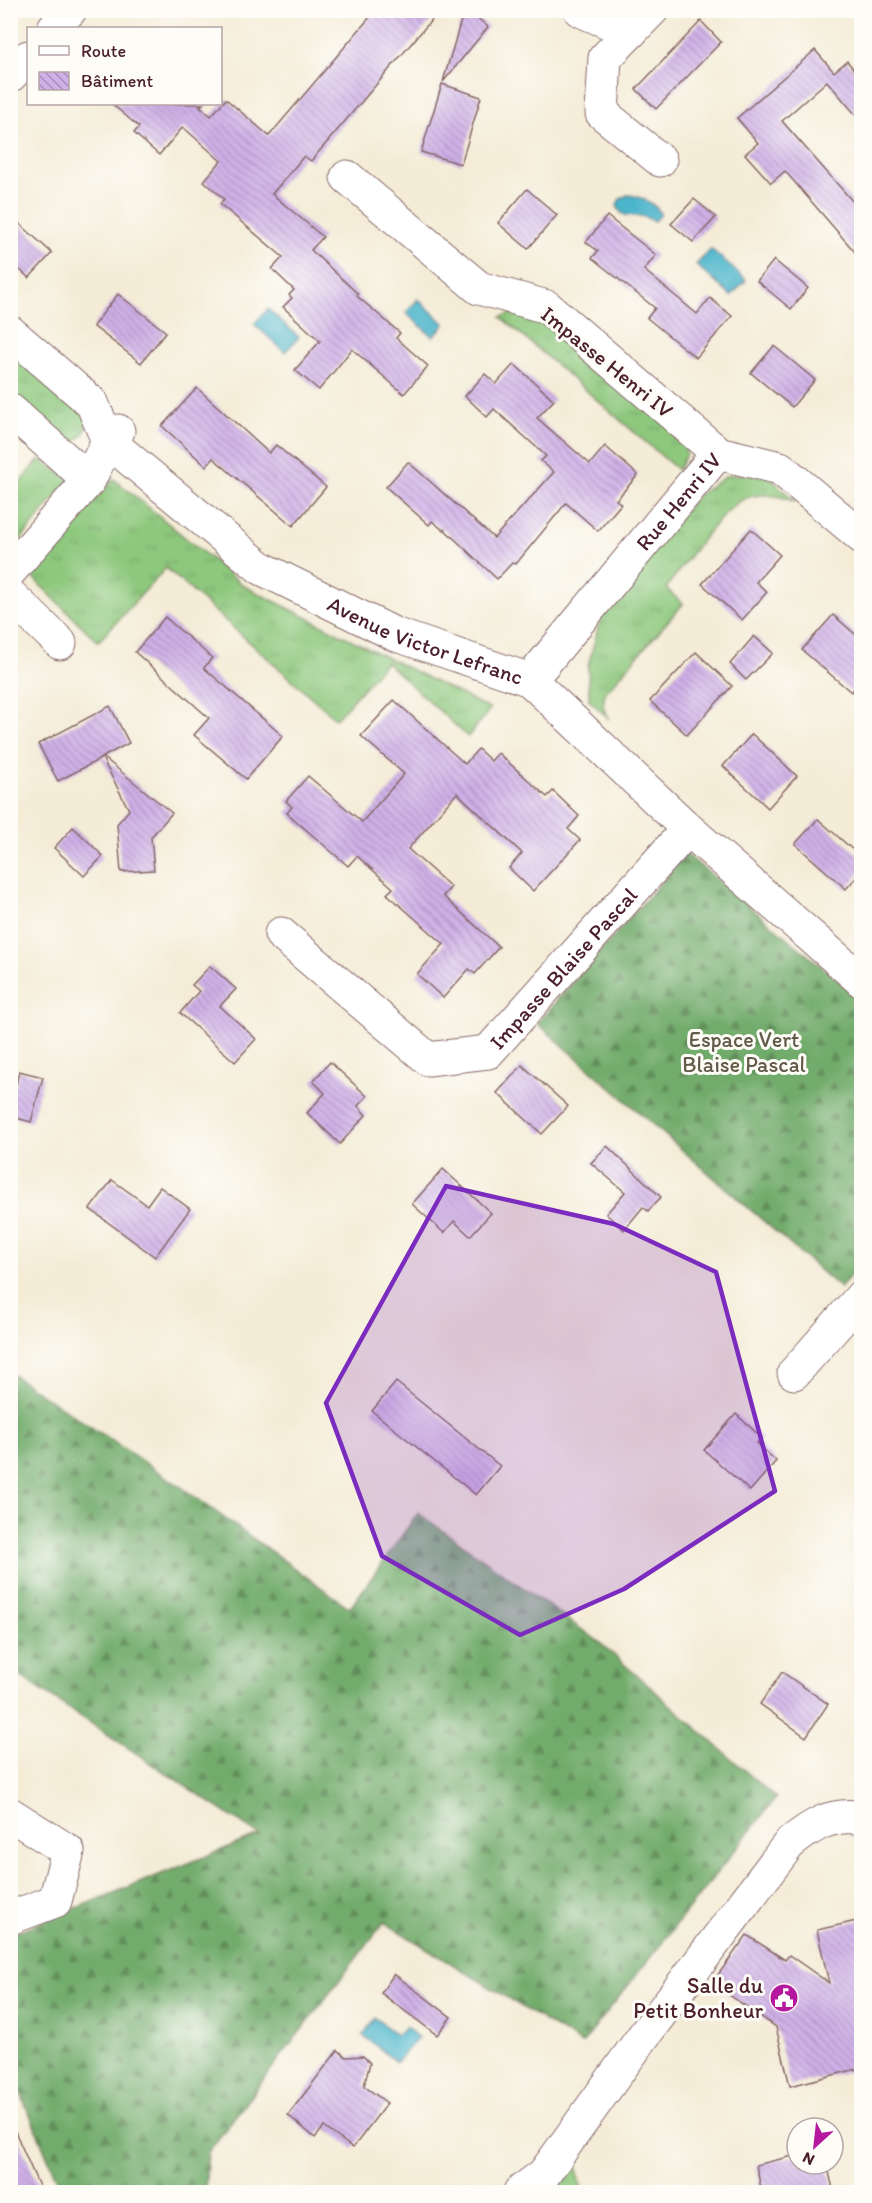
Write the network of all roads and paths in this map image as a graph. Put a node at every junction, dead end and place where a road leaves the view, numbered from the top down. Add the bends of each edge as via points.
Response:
1 (70, 10) edge
2 (580, 10) edge
3 (641, 21) edge
4 (55, 27) edge
5 (27, 58) edge
6 (10, 76) edge
7 (660, 160) dead end
8 (347, 177) dead end
9 (10, 332) edge
10 (10, 410) edge
11 (113, 436) junction
12 (718, 453) junction
13 (89, 480) junction
14 (861, 537) edge
15 (10, 571) edge
16 (10, 595) edge
17 (60, 643) dead end
18 (530, 680) junction
19 (688, 829) junction
20 (280, 934) dead end
21 (861, 981) edge
22 (861, 1296) edge
23 (794, 1373) dead end
24 (10, 1814) edge
25 (861, 1818) edge
26 (10, 1918) edge
27 (520, 2193) edge

1 - 4 street
2 - 3 street
3 - 7 street via 605,58 602,113
5 - 6 street
8 - 12 street, Impasse Henri IV via 478,288 548,307
9 - 11 street, Avenue Victor Lefranc via 92,403
10 - 13 street
11 - 13 street
11 - 18 street, Avenue Victor Lefranc via 261,568 394,634
12 - 14 street, Rue Henri IV via 780,468
12 - 18 street, Rue Henri IV
13 - 15 street
16 - 17 street
18 - 19 street, Avenue Victor Lefranc
19 - 20 street, Impasse Blaise Pascal via 488,1052 428,1059
19 - 21 street, Avenue Victor Lefranc
22 - 23 street
24 - 26 street via 68,1851 55,1901
25 - 27 street via 833,1817 809,1827 789,1844 544,2174

